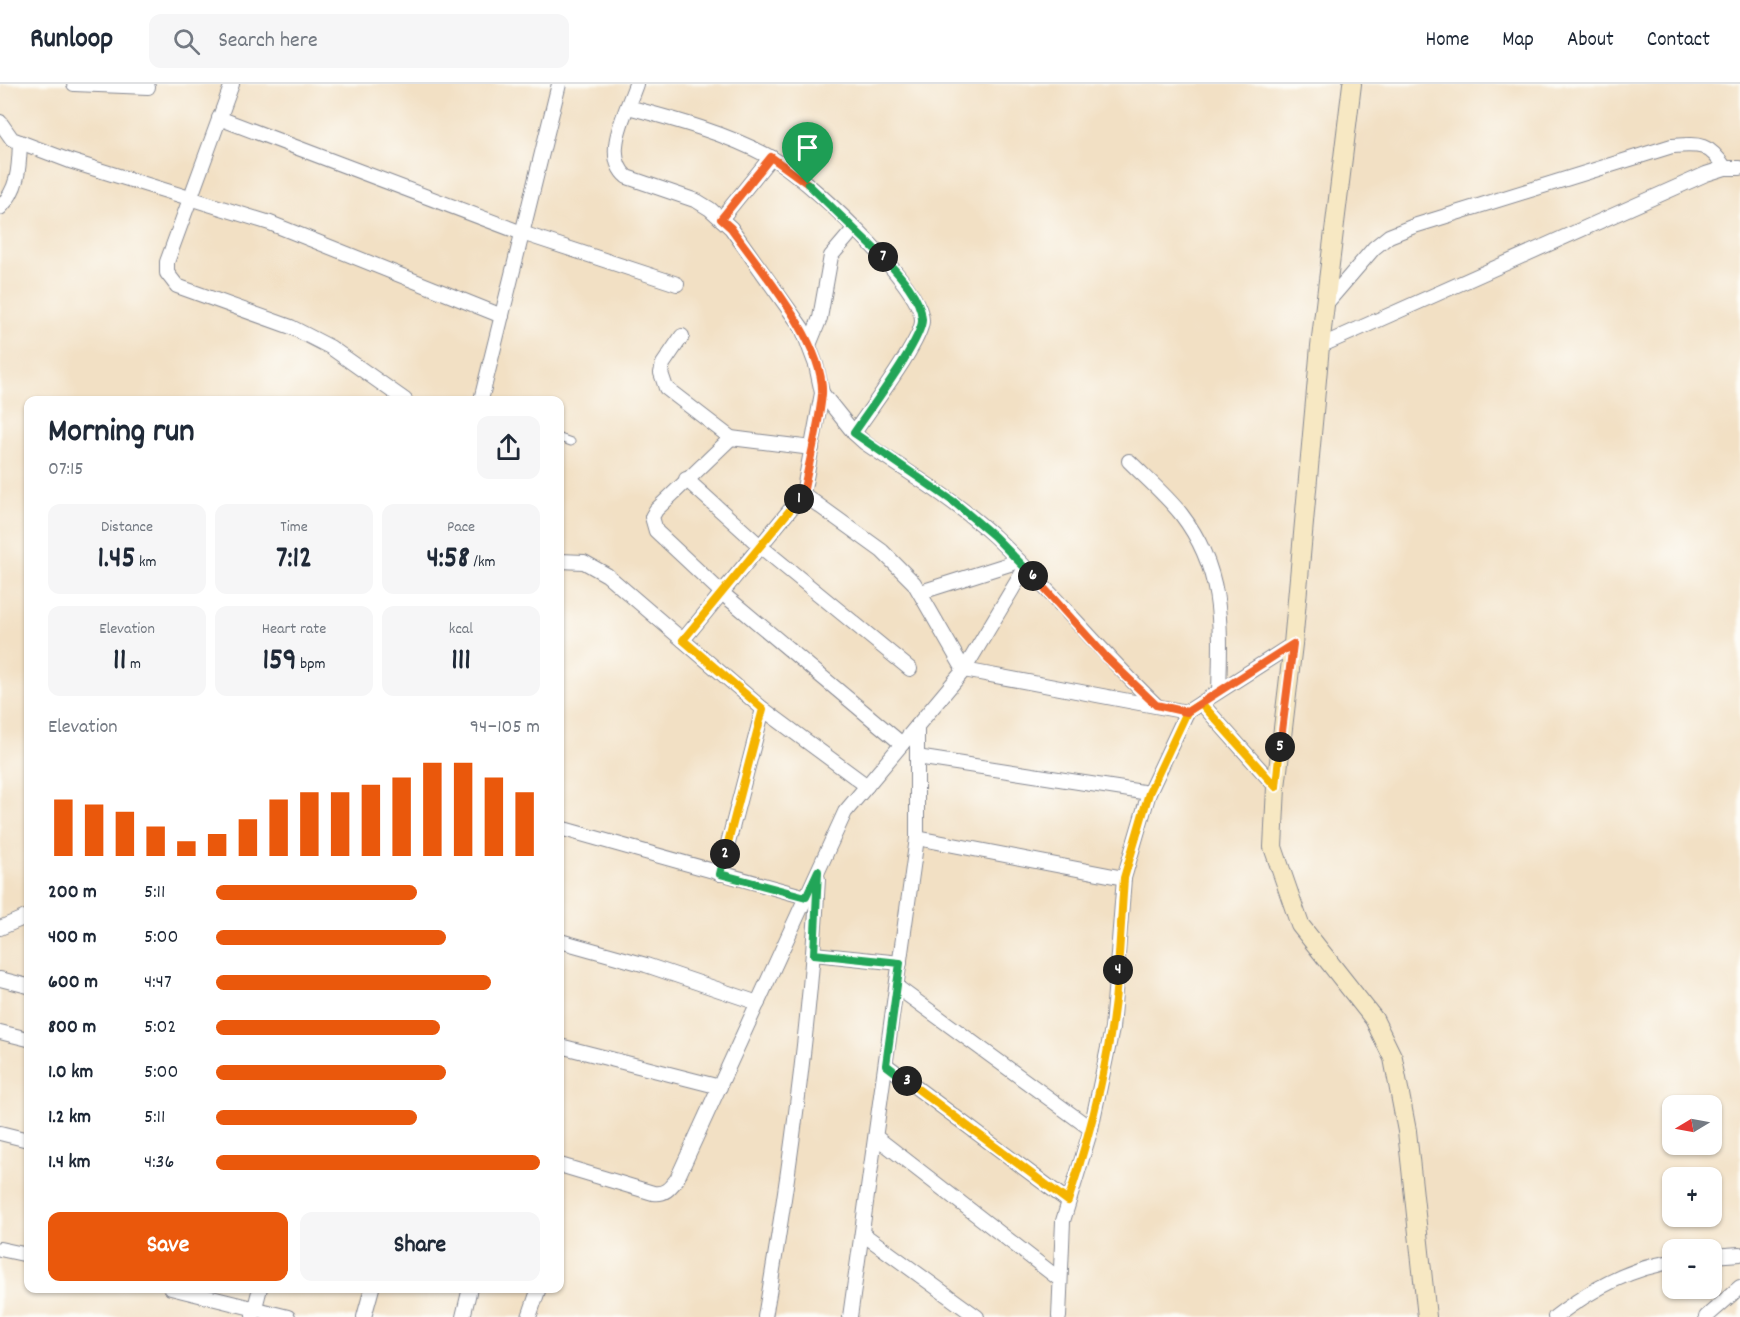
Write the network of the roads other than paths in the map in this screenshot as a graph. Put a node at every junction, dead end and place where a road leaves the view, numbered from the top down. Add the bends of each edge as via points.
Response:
1 (74, 84) edge
2 (232, 84) edge
3 (559, 84) edge
4 (636, 84) edge
5 (1356, 86) edge
6 (148, 87) dead end
7 (628, 107) junction
8 (219, 118) junction
9 (0, 122) edge
10 (20, 142) junction
11 (771, 157) junction
12 (1725, 168) junction
13 (1740, 168) edge
14 (190, 197) junction
15 (0, 208) edge
16 (721, 219) junction
17 (854, 229) junction
18 (522, 234) junction
19 (677, 284) dead end
20 (1325, 304) junction
21 (502, 316) junction
22 (681, 336) dead end
23 (809, 345) junction
24 (1320, 346) junction
25 (822, 393) junction
26 (399, 396) edge
27 (482, 396) edge
28 (854, 433) junction
29 (731, 438) junction
30 (564, 439) edge
31 (571, 442) dead end
32 (812, 448) junction
33 (1129, 461) dead end
34 (686, 479) junction
35 (803, 494) junction
36 (760, 546) junction
37 (564, 561) edge
38 (1022, 564) junction
39 (921, 592) junction
40 (722, 593) junction
41 (683, 640) junction
42 (1293, 644) junction
43 (910, 669) dead end
44 (964, 670) junction
45 (1220, 691) junction
46 (1201, 703) junction
47 (1156, 705) junction
48 (763, 709) junction
49 (1187, 712) junction
50 (917, 726) junction
51 (902, 744) junction
52 (917, 757) junction
53 (867, 786) junction
54 (1276, 787) junction
55 (1149, 793) junction
56 (564, 829) edge
57 (917, 838) junction
58 (818, 871) junction
59 (720, 874) junction
60 (1124, 878) junction
61 (806, 897) junction
62 (24, 918) edge
63 (0, 928) edge
64 (564, 942) edge
65 (814, 954) junction
66 (900, 963) junction
67 (0, 979) edge
68 (24, 985) edge
69 (897, 987) junction
70 (758, 1003) junction
71 (0, 1032) edge
72 (24, 1038) edge
73 (564, 1047) edge
74 (886, 1065) junction
75 (720, 1087) junction
76 (1091, 1129) junction
77 (0, 1133) edge
78 (876, 1137) junction
79 (24, 1139) edge
80 (564, 1166) edge
81 (1068, 1201) junction
82 (863, 1234) junction
83 (0, 1249) edge
84 (24, 1254) edge
85 (1740, 1254) edge
86 (1722, 1255) edge
87 (1662, 1265) edge
88 (1059, 1280) junction
89 (1740, 1287) edge
90 (188, 1293) edge
91 (259, 1293) edge
92 (371, 1293) edge
93 (469, 1293) edge
94 (537, 1293) edge
95 (254, 1313) edge
96 (288, 1317) edge
97 (364, 1317) edge
98 (462, 1317) edge
99 (529, 1317) edge
100 (765, 1317) edge
101 (850, 1317) edge
102 (977, 1317) edge
103 (1059, 1317) edge
104 (1427, 1317) edge
105 (1555, 1317) edge
106 (1706, 1317) edge

1 - 6 street
2 - 8 street
3 - 18 street
4 - 7 street
5 - 20 street
7 - 11 street via 692,124
7 - 16 street via 615,151 619,170 627,177 697,201
8 - 14 street
8 - 18 street
9 - 10 street
10 - 14 street
10 - 15 street via 16,186
11 - 16 street
11 - 17 street via 808,184
12 - 13 street
12 - 20 street via 1705,146 1672,146 1414,226 1374,248
12 - 24 street
14 - 21 street via 270,223
14 - 26 street via 167,262 167,273 177,286 291,327 330,347
16 - 23 street via 802,328
17 - 23 street via 831,256 820,318
17 - 28 street via 914,295 923,321 921,332
18 - 19 street
18 - 21 street
20 - 24 street
21 - 27 street
22 - 29 street via 663,364 666,388
23 - 25 street
24 - 42 street
25 - 28 street
25 - 32 street
28 - 38 street via 954,502
29 - 32 street
29 - 34 street
30 - 31 lane
32 - 35 street
33 - 45 street via 1179,512 1208,561 1219,600
34 - 36 street
34 - 40 street via 656,510 652,525
35 - 36 street
35 - 39 street via 882,551
36 - 40 street
36 - 43 street
37 - 41 street via 584,562 607,575
38 - 39 street
38 - 44 street
38 - 47 street via 1106,657
39 - 44 street
40 - 41 street
40 - 51 street
41 - 48 street
42 - 45 street
42 - 54 street
44 - 47 street
44 - 50 street
45 - 46 street
46 - 49 street
46 - 54 street
47 - 49 street
48 - 53 street
48 - 59 street
49 - 55 street
50 - 51 street
50 - 52 street
51 - 53 street
52 - 55 street
52 - 57 street
53 - 58 street via 845,812
54 - 104 street via 1273,847 1300,925 1374,1019 1393,1058 1407,1131
55 - 60 street
56 - 59 street
57 - 60 street
57 - 66 street
58 - 61 street
58 - 65 street
59 - 61 street
60 - 76 street via 1112,1029
61 - 70 street
62 - 63 street
64 - 70 street
65 - 66 street
65 - 100 street via 788,1181
66 - 69 street
67 - 68 street
69 - 74 street
69 - 76 street
70 - 75 street
71 - 72 street
73 - 75 street
74 - 78 street
74 - 81 street
75 - 80 street via 669,1190 660,1194
76 - 81 street
77 - 79 street
78 - 82 street
78 - 88 street
81 - 88 street
82 - 101 street
82 - 102 street
83 - 84 street
85 - 86 street
87 - 105 street via 1630,1273 1596,1289
88 - 103 street
89 - 106 street
90 - 95 street
91 - 95 street
92 - 97 street
93 - 98 street
94 - 99 street
95 - 96 street

